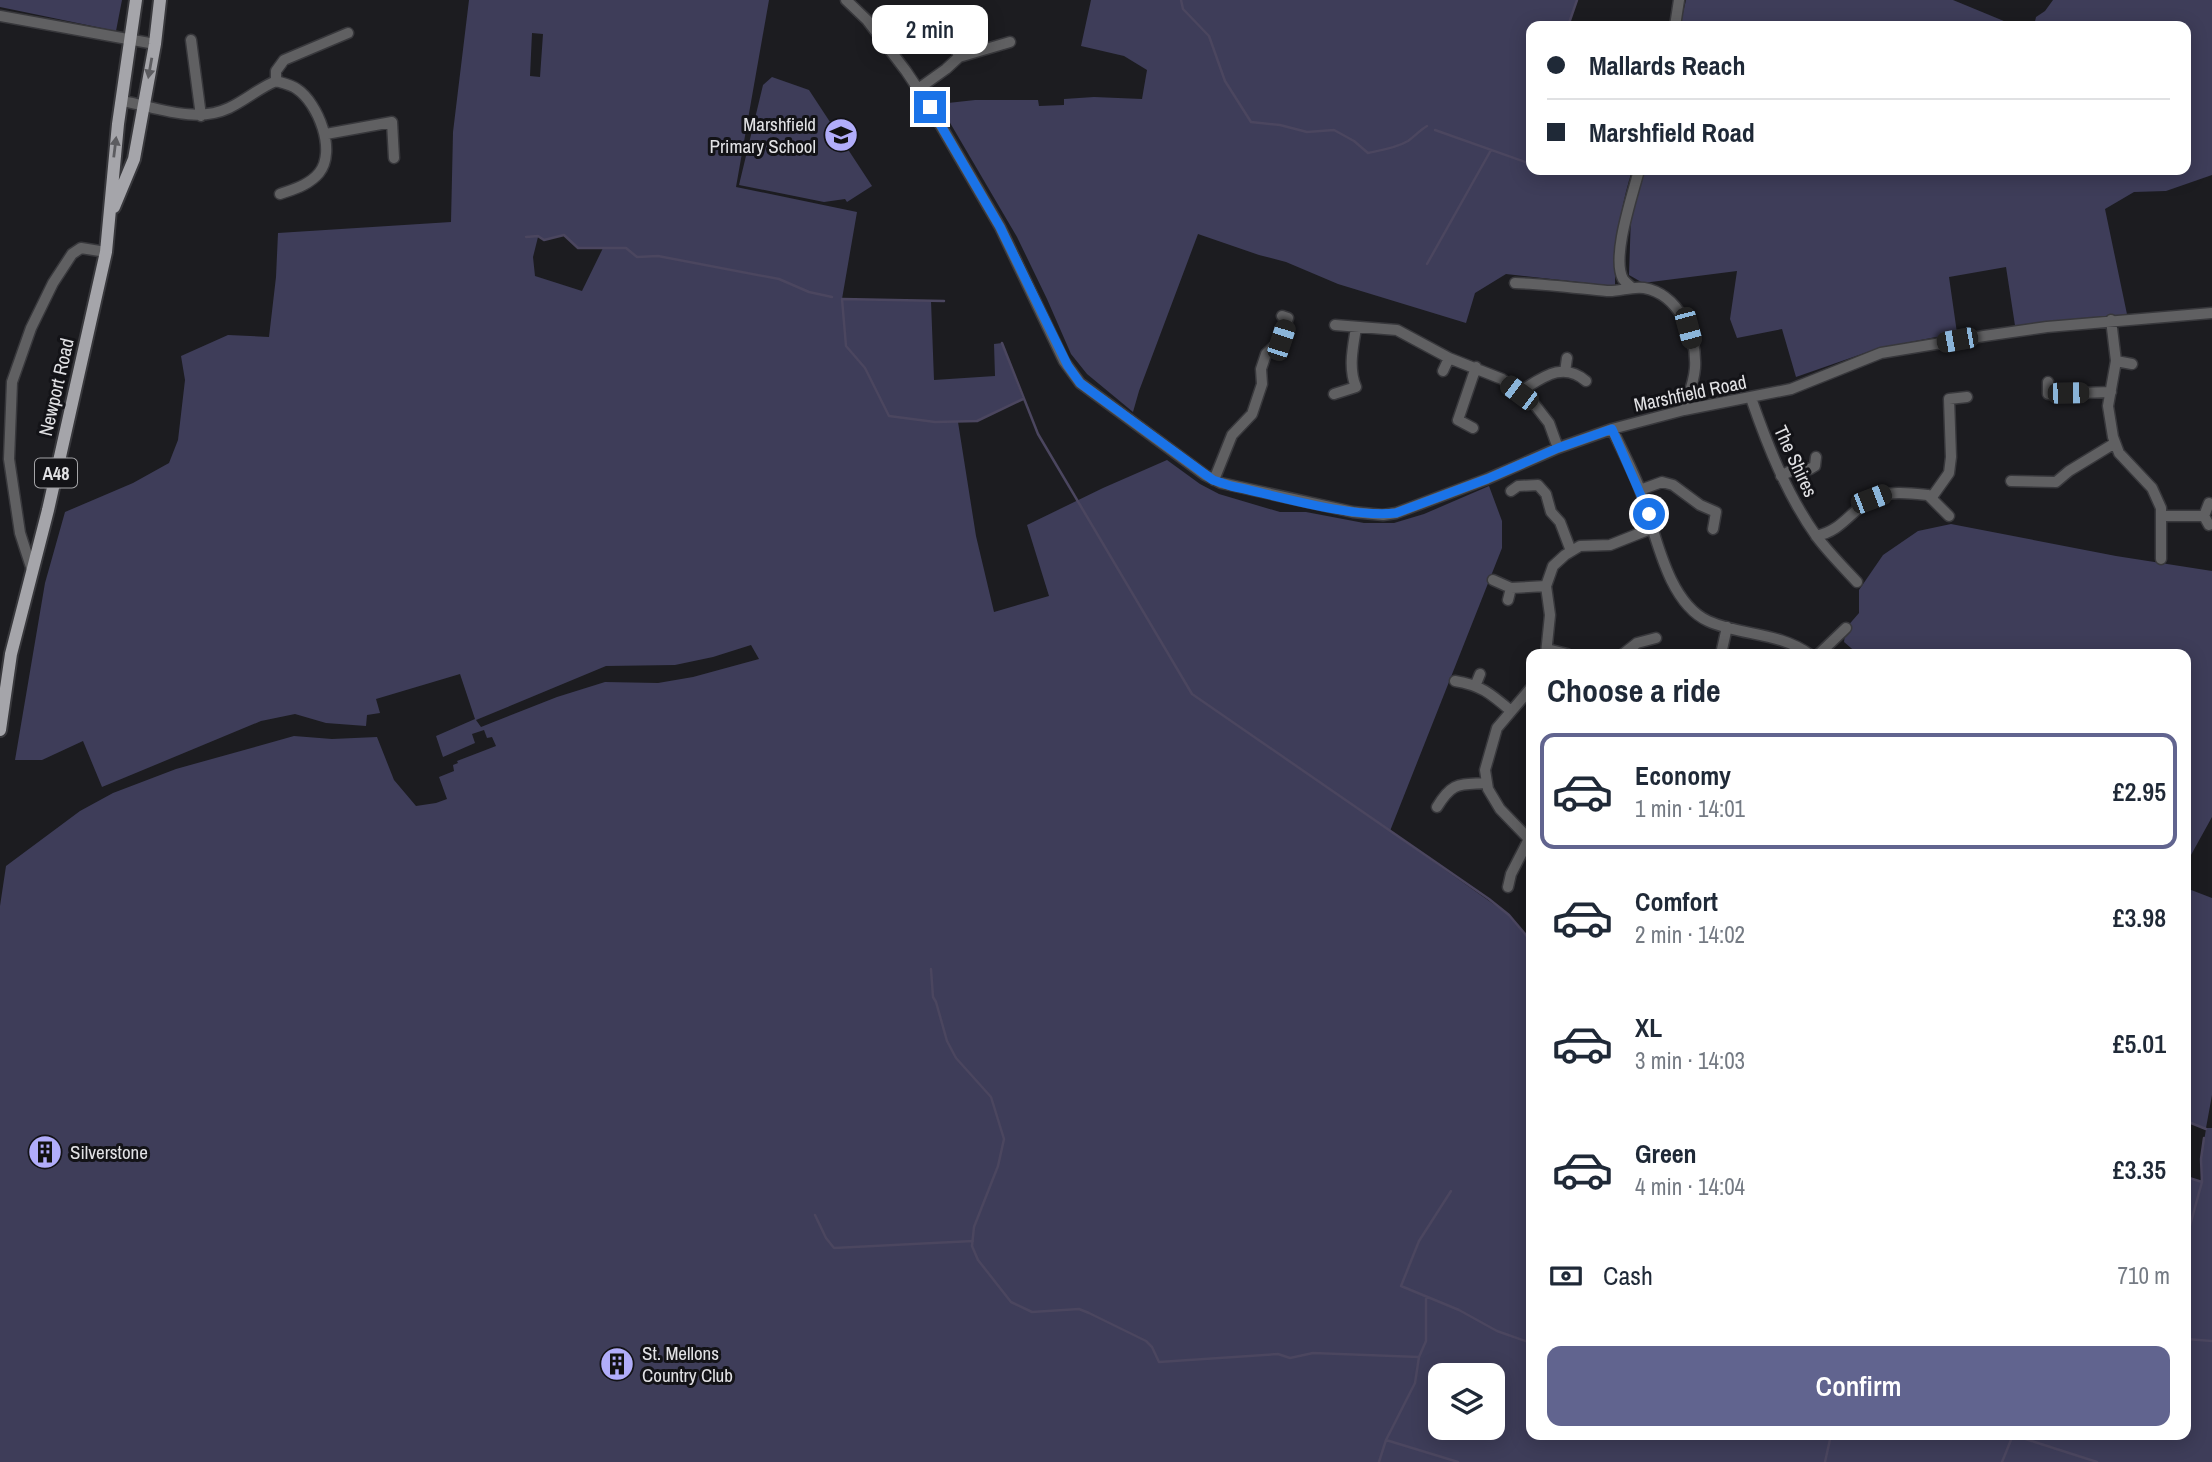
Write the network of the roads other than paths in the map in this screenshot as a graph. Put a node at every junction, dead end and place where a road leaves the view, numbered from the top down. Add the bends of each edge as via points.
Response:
1 (136, 0) edge
2 (160, 0) edge
3 (846, 0) edge
4 (1679, 0) edge
5 (0, 16) edge
6 (1676, 21) edge
7 (348, 33) dead end
8 (128, 40) junction
9 (191, 40) dead end
10 (1010, 42) dead end
11 (155, 44) junction
12 (955, 46) dead end
13 (959, 57) junction
14 (276, 81) junction
15 (918, 89) junction
16 (122, 101) junction
17 (144, 105) junction
18 (201, 116) junction
19 (326, 134) junction
20 (394, 158) dead end
21 (1637, 175) edge
22 (280, 194) dead end
23 (110, 215) junction
24 (106, 252) junction
25 (1514, 283) dead end
26 (1630, 287) junction
27 (2212, 313) edge
28 (1282, 317) dead end
29 (2111, 320) junction
30 (1335, 326) dead end
31 (1356, 328) junction
32 (1449, 358) junction
33 (1567, 358) dead end
34 (2116, 361) junction
35 (2132, 363) dead end
36 (1476, 367) junction
37 (1443, 371) dead end
38 (1565, 372) junction
39 (1586, 381) dead end
40 (2048, 382) dead end
41 (2111, 392) junction
42 (1519, 393) junction
43 (1334, 394) dead end
44 (1968, 397) dead end
45 (1751, 398) junction
46 (1685, 410) junction
47 (1473, 428) dead end
48 (1612, 429) junction
49 (2115, 443) junction
50 (1558, 448) junction
51 (1816, 457) dead end
52 (1781, 475) junction
53 (1213, 480) junction
54 (2011, 481) dead end
55 (1640, 490) junction
56 (1511, 491) dead end
57 (1932, 497) junction
58 (2209, 503) dead end
59 (1949, 516) dead end
60 (2162, 516) junction
61 (1653, 528) junction
62 (1713, 529) dead end
63 (1816, 536) junction
64 (1571, 551) junction
65 (2161, 559) dead end
66 (31, 568) junction
67 (1493, 580) dead end
68 (1857, 582) dead end
69 (1546, 586) junction
70 (1511, 588) junction
71 (1508, 600) dead end
72 (1727, 627) junction
73 (1846, 628) dead end
74 (1656, 638) dead end
75 (1547, 649) edge
76 (1629, 649) edge
77 (1722, 649) edge
78 (1802, 649) edge
79 (1824, 649) edge
80 (1455, 681) dead end
81 (1526, 694) edge
82 (1511, 711) junction
83 (0, 730) edge
84 (1487, 783) junction
85 (1437, 807) dead end
86 (1526, 835) edge
87 (1526, 850) edge
88 (1508, 887) dead end

1 - 8 main road, Newport Road / A48
2 - 11 main road, Newport Road / A48
3 - 15 street, Marshfield Road via 867,20
4 - 6 street
5 - 8 street
7 - 14 street via 284,60 276,71
8 - 11 street
8 - 16 main road, Newport Road / A48
9 - 18 street
10 - 13 street
11 -> 17 main road, Newport Road / A48
12 - 13 street
13 - 15 street
14 - 18 street via 226,110
14 - 19 street via 303,95
15 - 53 street, Marshfield Road via 1000,227 1080,383
16 - 17 street
23 -> 16 main road, Newport Road / A48
17 - 18 street
17 - 23 main road, Newport Road / A48 via 134,159
19 - 20 street via 393,122
19 - 22 street via 321,171 305,185
21 - 26 street via 1624,219 1620,254 1622,278
23 - 24 main road, Newport Road / A48
24 - 66 main road, Newport Road / A48
24 - 66 street via 81,248 72,254 31,328 12,382 9,459 20,533
25 - 26 street via 1611,291
26 - 46 street via 1662,294 1678,308 1688,328 1695,367
27 - 29 street, Marshfield Road
28 - 53 street via 1288,318 1281,340 1266,354 1252,414 1232,435
29 - 34 street
29 - 45 street, Marshfield Road via 1881,353 1791,389
30 - 31 street
31 - 32 street via 1397,330
31 - 43 street via 1352,363 1356,387
32 - 36 street
32 - 37 street
33 - 38 street
34 - 35 street
34 - 41 street
36 - 42 street
36 - 47 street via 1458,420
38 - 39 street via 1577,373
38 - 42 street via 1547,375
40 - 41 street via 2048,394
41 - 49 street via 2108,406
42 - 50 street via 1549,423
44 - 57 street via 1949,399 1949,473
45 - 46 street, Marshfield Road
45 - 52 street, The Shires
46 - 48 street, Marshfield Road
48 - 50 street, Marshfield Road
48 - 55 street
49 - 54 street via 2056,482
49 - 60 street via 2152,488
50 - 53 street, Marshfield Road via 1413,508 1383,515
51 - 52 street via 1810,469 1800,463
52 - 63 street, The Shires
55 - 61 street
55 - 62 street via 1662,482 1673,485 1716,512
56 - 64 street via 1538,485
57 - 59 street
57 - 63 street via 1885,494 1871,499 1830,533
58 - 60 street via 2206,520
60 - 65 street
61 - 64 street via 1610,545
61 - 72 street via 1684,602 1707,621
63 - 68 street, The Shires
64 - 69 street via 1553,566
66 - 83 main road, Newport Road / A48
67 - 70 street
69 - 70 street
69 - 75 street
70 - 71 street
72 - 77 street
72 - 78 street
73 - 79 street
74 - 76 street
80 - 82 street via 1478,679
81 - 82 street
82 - 84 street via 1497,728
84 - 85 street via 1458,785 1447,791
84 - 86 street via 1500,809
87 - 88 street

